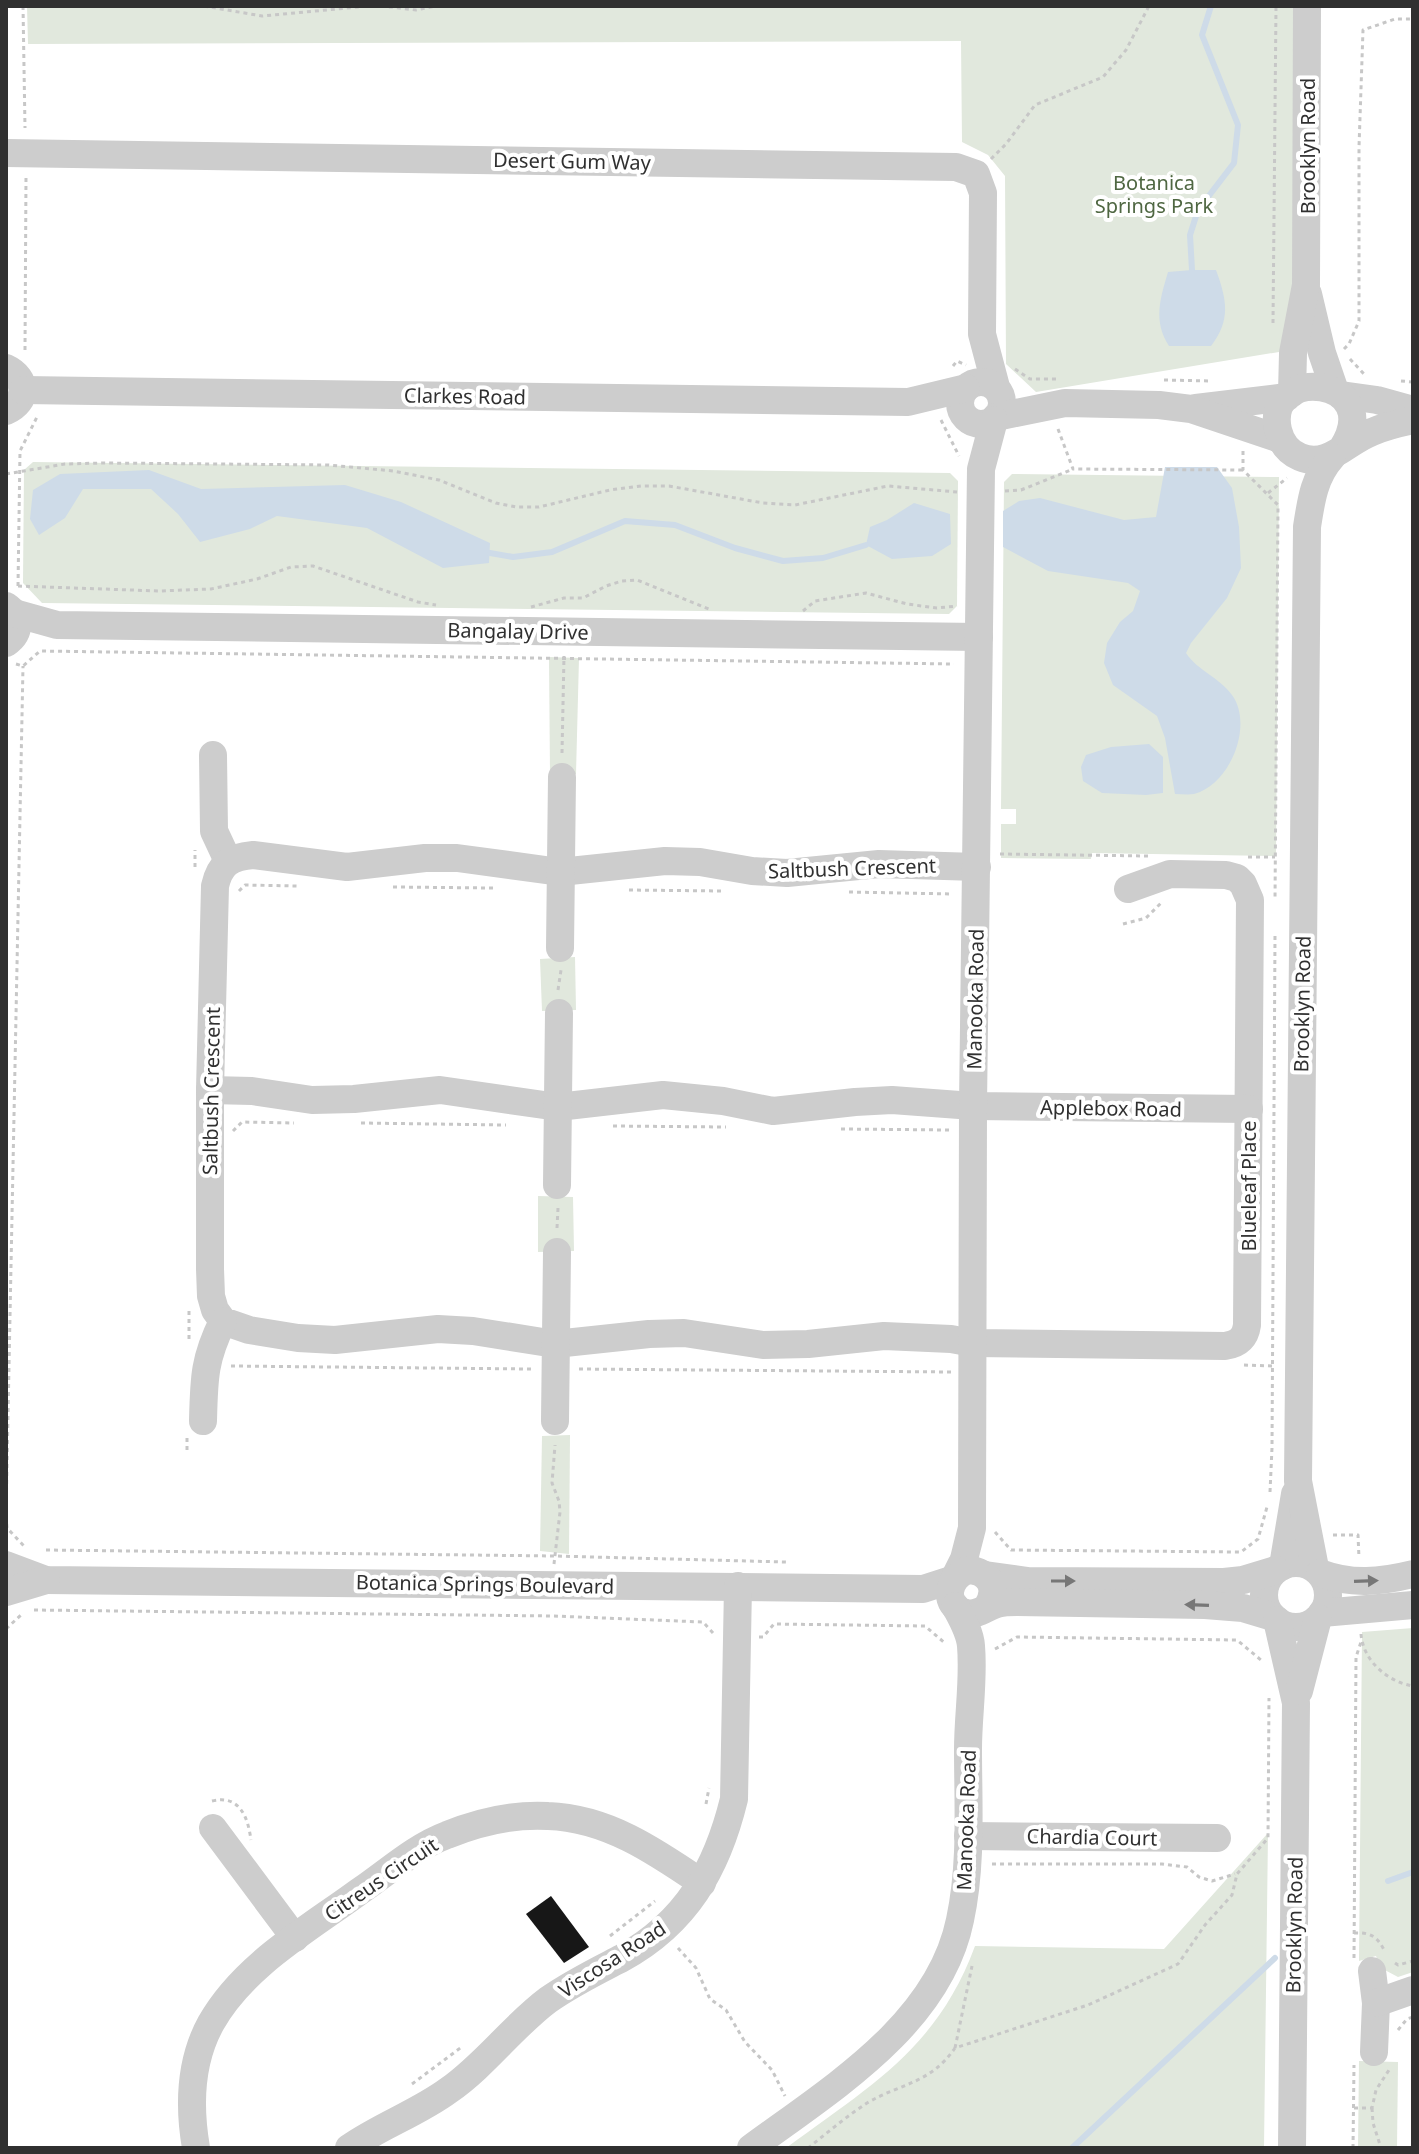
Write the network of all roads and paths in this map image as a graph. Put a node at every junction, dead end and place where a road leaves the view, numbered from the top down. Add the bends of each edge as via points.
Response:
1 (23, 6) edge
2 (204, 6) edge
3 (369, 6) edge
4 (381, 6) edge
5 (436, 6) edge
6 (1149, 6) edge
7 (1276, 6) edge
8 (1307, 6) edge
9 (1413, 19) edge
10 (16, 153) edge
11 (989, 161) dead end
12 (1306, 285) junction
13 (1273, 335) dead end
14 (34, 358) dead end
15 (16, 374) edge
16 (1370, 380) dead end
17 (1390, 381) dead end
18 (1413, 382) edge
19 (1338, 393) junction
20 (1290, 395) junction
21 (978, 396) junction
22 (908, 402) junction
23 (1191, 409) junction
24 (1413, 410) edge
25 (939, 411) junction
26 (1057, 413) junction
27 (1413, 420) edge
28 (1282, 442) junction
29 (1337, 453) junction
30 (971, 464) junction
31 (1073, 469) junction
32 (1243, 470) dead end
33 (20, 471) junction
34 (6, 474) edge
35 (1295, 477) junction
36 (999, 491) dead end
37 (963, 493) dead end
38 (1267, 494) dead end
39 (1307, 527) junction
40 (444, 606) dead end
41 (961, 606) dead end
42 (529, 607) dead end
43 (714, 611) dead end
44 (802, 612) dead end
45 (11, 624) edge
46 (979, 637) junction
47 (564, 655) junction
48 (954, 664) dead end
49 (213, 755) dead end
50 (562, 777) joint
51 (1152, 856) dead end
52 (1245, 857) dead end
53 (1275, 857) dead end
54 (228, 861) junction
55 (987, 861) junction
56 (560, 872) junction
57 (308, 886) dead end
58 (387, 887) dead end
59 (497, 888) dead end
60 (1128, 889) dead end
61 (624, 890) dead end
62 (734, 891) dead end
63 (845, 892) dead end
64 (215, 893) junction
65 (956, 894) dead end
66 (560, 948) joint
67 (559, 1013) joint
68 (210, 1090) junction
69 (963, 1105) junction
70 (558, 1107) junction
71 (1249, 1109) junction
72 (954, 1136) dead end
73 (557, 1185) joint
74 (557, 1252) joint
75 (223, 1321) junction
76 (962, 1341) junction
77 (555, 1344) junction
78 (951, 1372) dead end
79 (203, 1421) dead end
80 (555, 1421) joint
81 (1298, 1481) junction
82 (6, 1516) edge
83 (972, 1528) junction
84 (1260, 1533) dead end
85 (46, 1550) dead end
86 (554, 1556) junction
87 (799, 1563) dead end
88 (6, 1567) edge
89 (1279, 1568) junction
90 (1318, 1571) junction
91 (984, 1574) junction
92 (1413, 1574) edge
93 (46, 1580) junction
94 (738, 1586) junction
95 (6, 1590) edge
96 (954, 1592) junction
97 (1413, 1605) edge
98 (986, 1608) junction
99 (1320, 1616) junction
100 (1275, 1618) junction
101 (6, 1629) edge
102 (737, 1637) junction
103 (1361, 1642) dead end
104 (6, 1647) edge
105 (971, 1647) junction
106 (1263, 1662) dead end
107 (6, 1670) edge
108 (1283, 1700) junction
109 (711, 1777) dead end
110 (706, 1805) dead end
111 (213, 1828) dead end
112 (968, 1836) junction
113 (1217, 1838) dead end
114 (992, 1864) dead end
115 (1237, 1874) junction
116 (702, 1883) junction
117 (657, 1900) dead end
118 (662, 1929) junction
119 (1354, 1933) junction
120 (608, 1937) dead end
121 (295, 1938) junction
122 (1413, 1961) edge
123 (973, 1963) dead end
124 (1363, 1966) joint
125 (1413, 1990) edge
126 (1376, 2003) junction
127 (471, 2040) dead end
128 (955, 2048) junction
129 (1374, 2059) junction
130 (409, 2086) dead end
131 (1353, 2108) junction
132 (1372, 2108) junction
133 (798, 2112) junction
134 (822, 2136) junction
135 (196, 2148) edge
136 (349, 2148) edge
137 (751, 2148) edge
138 (808, 2148) edge
139 (1292, 2148) edge
140 (1353, 2148) edge
141 (1381, 2148) edge

1 - 10 path
2 - 3 path via 262,16
4 - 5 path
6 - 11 path via 1126,50 1103,77 1035,105
7 - 13 path
8 - 12 street, Brooklyn Road
9 - 16 path via 1363,30 1359,321 1342,351
10 - 15 path
10 - 21 street, Desert Gum Way via 956,167 976,174 983,193
12 - 19 street, Brooklyn Road
12 - 20 street, Brooklyn Road
14 - 15 path
15 - 22 street, Clarkes Road
17 - 18 path
19 - 20 street via 1313,385
19 - 24 street
19 - 29 street via 1352,422 1350,436
20 - 23 street, Clarkes Road
20 - 28 street via 1279,409
21 - 22 street, Clarkes Road
21 - 25 street, Clarkes Road
21 - 26 street, Clarkes Road via 1030,393
21 - 30 street, Manooka Road
22 - 25 street, Clarkes Road
23 - 26 street, Clarkes Road via 1107,403
23 - 28 street, Clarkes Road
25 - 30 path
26 - 31 path
27 - 29 street via 1369,432
28 - 29 street via 1306,460
28 - 35 street, Brooklyn Road
29 - 39 street, Brooklyn Road via 1322,468
30 - 46 street, Manooka Road
31 - 32 path
31 - 36 path via 1021,490
33 - 34 path
33 - 37 path via 103,463 329,465 439,480 516,507 641,486 795,505 888,486
33 - 45 path
35 - 38 path
35 - 39 street, Brooklyn Road
39 - 81 street, Brooklyn Road
40 - 45 path via 313,566 211,589 159,591
41 - 44 path via 907,604 866,593 815,601
42 - 43 path via 583,598 606,586 637,580
45 - 46 street, Bangalay Drive
45 - 47 path via 40,651
45 - 82 path
46 - 55 street, Manooka Road
47 - 48 path
47 - 50 path
49 - 54 street via 214,831
50 - 56 street
51 - 55 path
52 - 53 path
54 - 56 street, Saltbush Crescent via 253,855 347,867 457,858
54 - 64 street, Saltbush Crescent via 219,869
55 - 56 street, Saltbush Crescent via 787,873 665,861
55 - 69 street, Manooka Road
56 - 66 street
57 - 64 path via 245,885 236,893
58 - 59 path
60 - 71 street, Blueleaf Place via 1155,877 1200,874 1237,878 1248,891
61 - 62 path
63 - 65 path
64 - 68 street, Saltbush Crescent
66 - 67 path
67 - 70 street
68 - 70 street, Applebox Road via 312,1100 440,1090
68 - 75 street, Saltbush Crescent via 211,1296
69 - 70 street, Applebox Road via 855,1102 773,1111 663,1095
69 - 71 street, Applebox Road
69 - 72 path
69 - 76 street, Manooka Road
70 - 73 street
71 - 76 street, Blueleaf Place via 1247,1325 1241,1340 1225,1346
73 - 74 path
74 - 77 street
75 - 77 street via 298,1338 335,1340 438,1329
75 - 79 street via 204,1370
76 - 77 street via 884,1336 763,1345 684,1333
76 - 78 path
76 - 83 street, Manooka Road
77 - 80 street
80 - 86 path via 552,1483 560,1512
81 - 89 street, Brooklyn Road
81 - 90 street, Brooklyn Road
83 - 84 path via 992,1528 1011,1550 1241,1552
83 - 91 street, Manooka Road
83 - 96 street, Manooka Road
85 - 86 path
86 - 87 path
88 - 93 street, Botanica Springs Boulevard
88 - 95 street
89 - 90 street via 1299,1563
91 -> 89 street via 1028,1581 1224,1582
89 - 100 street via 1265,1587
90 -> 92 street via 1359,1583
90 - 99 street via 1328,1593
91 - 96 street via 968,1570
91 - 98 street via 993,1593
93 - 94 street, Botanica Springs Boulevard
93 - 95 street, Botanica Springs Boulevard
94 - 96 street, Botanica Springs Boulevard
94 - 102 street, Viscosa Road
96 - 98 street via 966,1613
96 - 105 street, Manooka Road
97 - 99 street
100 -> 98 street via 1205,1605 1017,1602
98 - 105 street, Manooka Road
99 - 100 street via 1293,1627
99 - 108 street, Brooklyn Road
100 - 108 street, Brooklyn Road
101 - 102 path via 27,1610 46,1610 673,1620 703,1622 715,1636
102 - 105 path via 763,1637 774,1624 925,1626 952,1650
102 - 116 street, Viscosa Road via 734,1799
103 - 119 path via 1356,1657
104 - 107 path
105 - 106 path via 998,1649 1017,1637 1237,1640
105 - 112 street, Manooka Road
108 - 115 path via 1268,1838
108 - 139 street, Brooklyn Road via 1295,1928
109 - 110 path
111 - 121 street
112 - 113 street, Chardia Court
112 - 133 street, Manooka Road via 960,1922 937,1978 887,2041
114 - 115 path via 1162,1864 1187,1867 1212,1881
115 - 128 path via 1232,1895 1178,1964 1088,2005
116 - 118 street, Viscosa Road
116 - 121 street, Citreus Circuit via 626,1834 550,1816 509,1817 443,1836
117 - 120 path
118 - 133 path via 696,1968 710,1999 726,2010 745,2042 772,2070
118 - 136 street, Viscosa Road via 534,2011 452,2088
119 - 122 path via 1376,1937 1388,1960 1398,1965
119 - 124 path
121 - 135 street, Citreus Circuit via 246,1978 209,2026 191,2093
123 - 128 path
124 - 126 street
125 - 126 street
126 - 129 street
127 - 130 path
128 - 134 path via 932,2074 869,2102
129 - 131 path
129 - 132 path
131 - 132 path
131 - 140 path
132 - 141 path
133 - 134 path
133 - 137 street, Manooka Road
134 - 138 path

